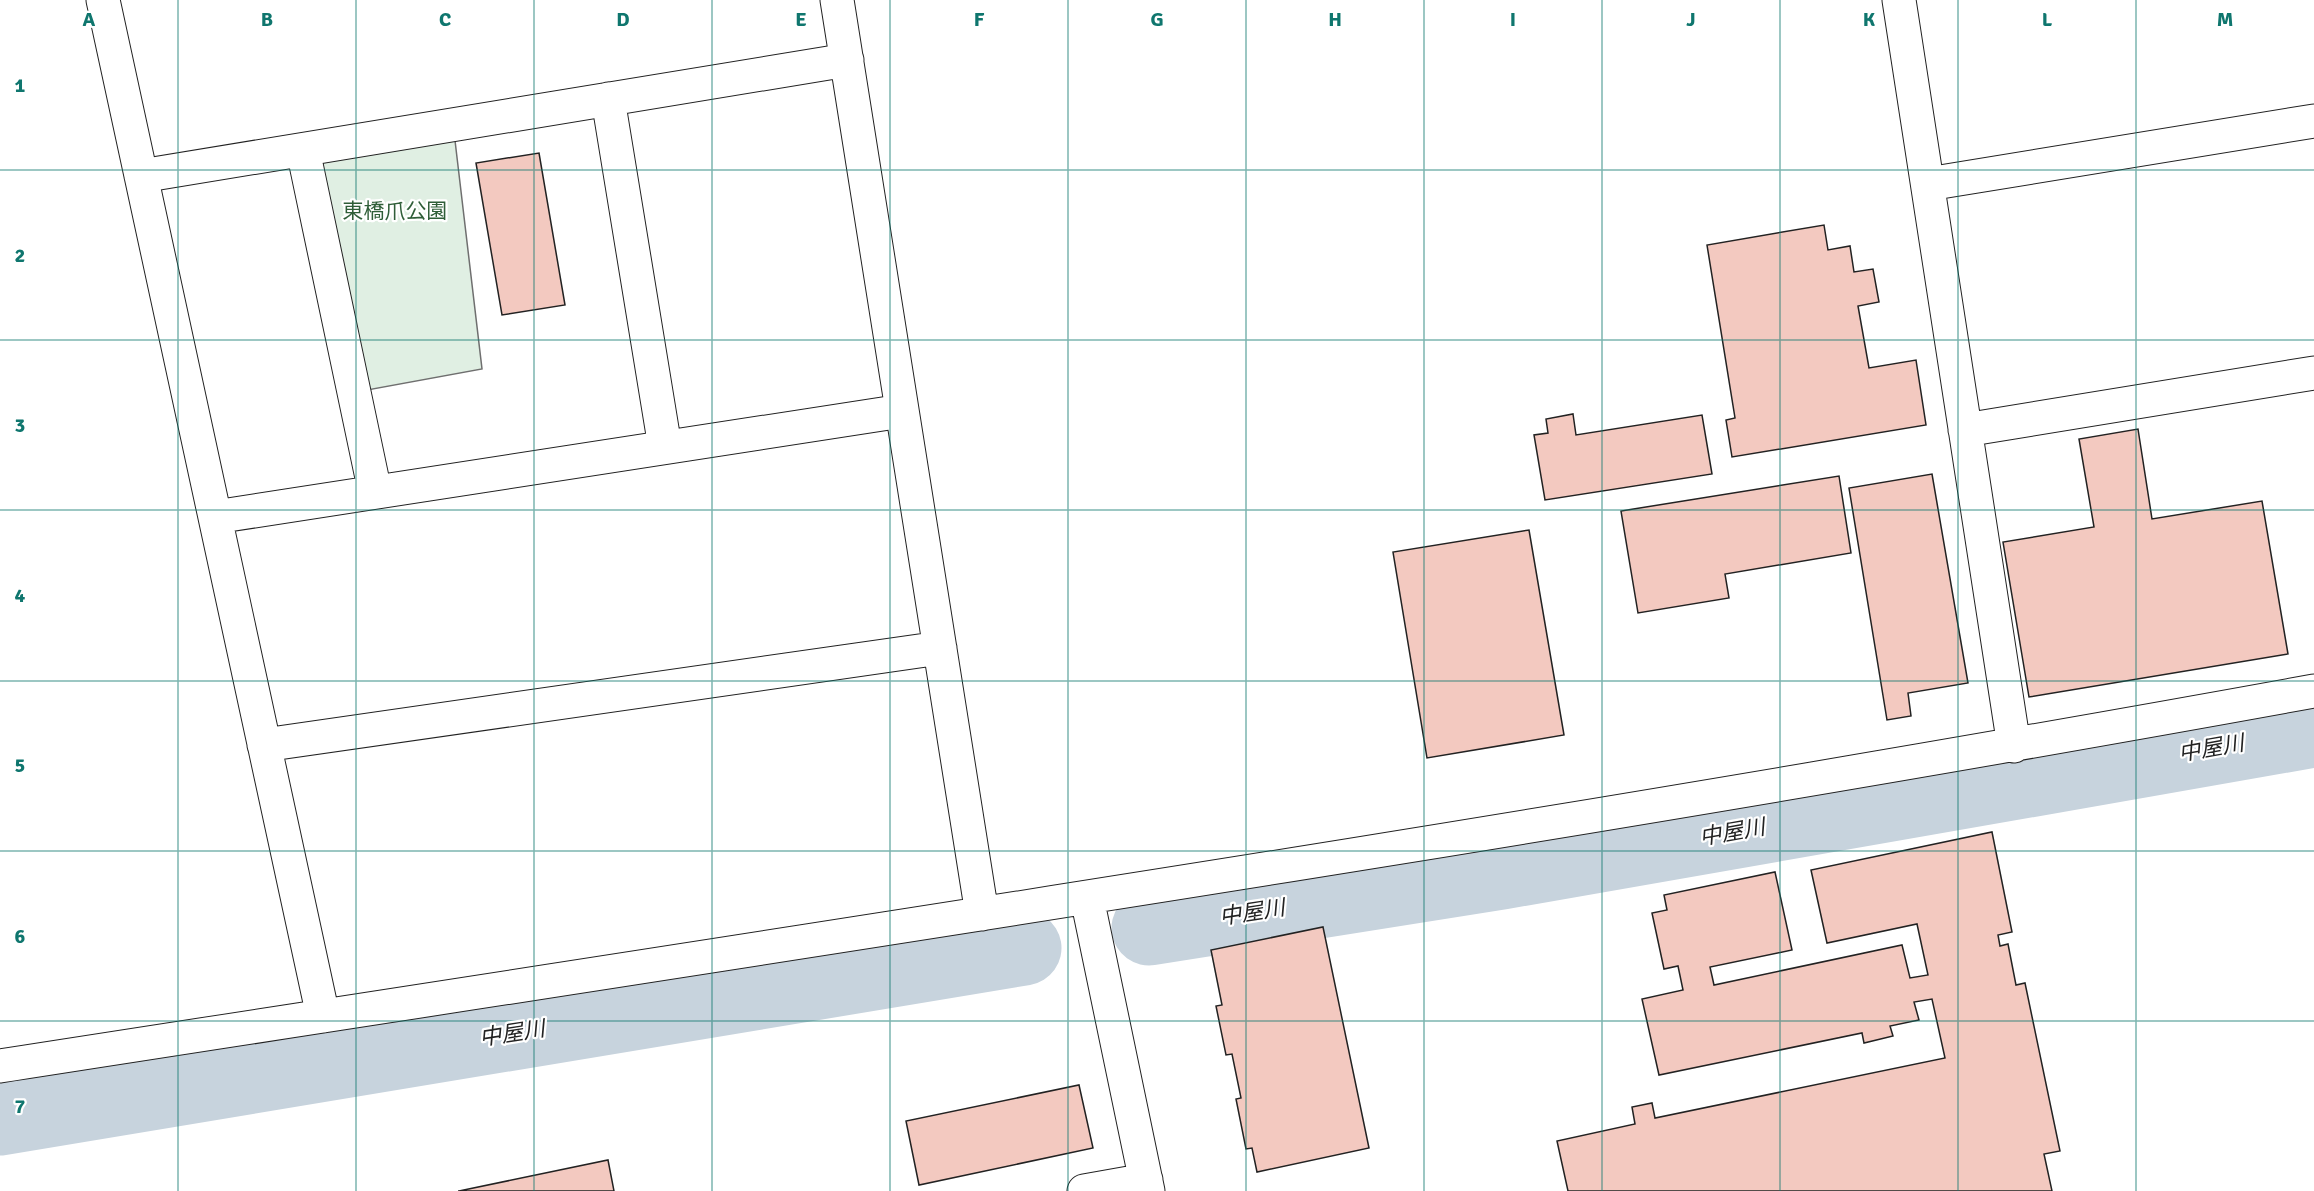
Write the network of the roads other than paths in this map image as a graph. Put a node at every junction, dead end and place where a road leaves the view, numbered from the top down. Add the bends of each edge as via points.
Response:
1 (103, 0) edge
2 (837, 0) edge
3 (1899, 0) edge
4 (847, 60) junction
5 (608, 99) junction
6 (2314, 121) edge
7 (303, 150) junction
8 (141, 176) junction
9 (1928, 184) junction
10 (2314, 373) edge
11 (902, 411) junction
12 (1965, 430) junction
13 (665, 447) junction
14 (375, 492) junction
15 (215, 517) junction
16 (940, 648) junction
17 (2314, 691) edge
18 (264, 745) junction
19 (2014, 746) junction
20 (1088, 898) junction
21 (982, 914) junction
22 (323, 1016) junction
23 (0, 1066) edge
24 (1147, 1185) edge
25 (1084, 1191) edge

1 - 8 street
2 - 4 street
3 - 9 street
4 - 5 street
4 - 11 street
5 - 7 street
5 - 13 street
6 - 9 street
7 - 8 street
7 - 14 street
8 - 15 street
9 - 12 street
10 - 12 street
11 - 13 street
11 - 16 street
12 - 19 street
13 - 14 street
14 - 15 street
15 - 18 street
16 - 18 street
16 - 21 street
17 - 19 street
18 - 22 street
19 - 20 street
20 - 21 street
20 - 24 street
21 - 22 street
22 - 23 street
24 - 25 street

